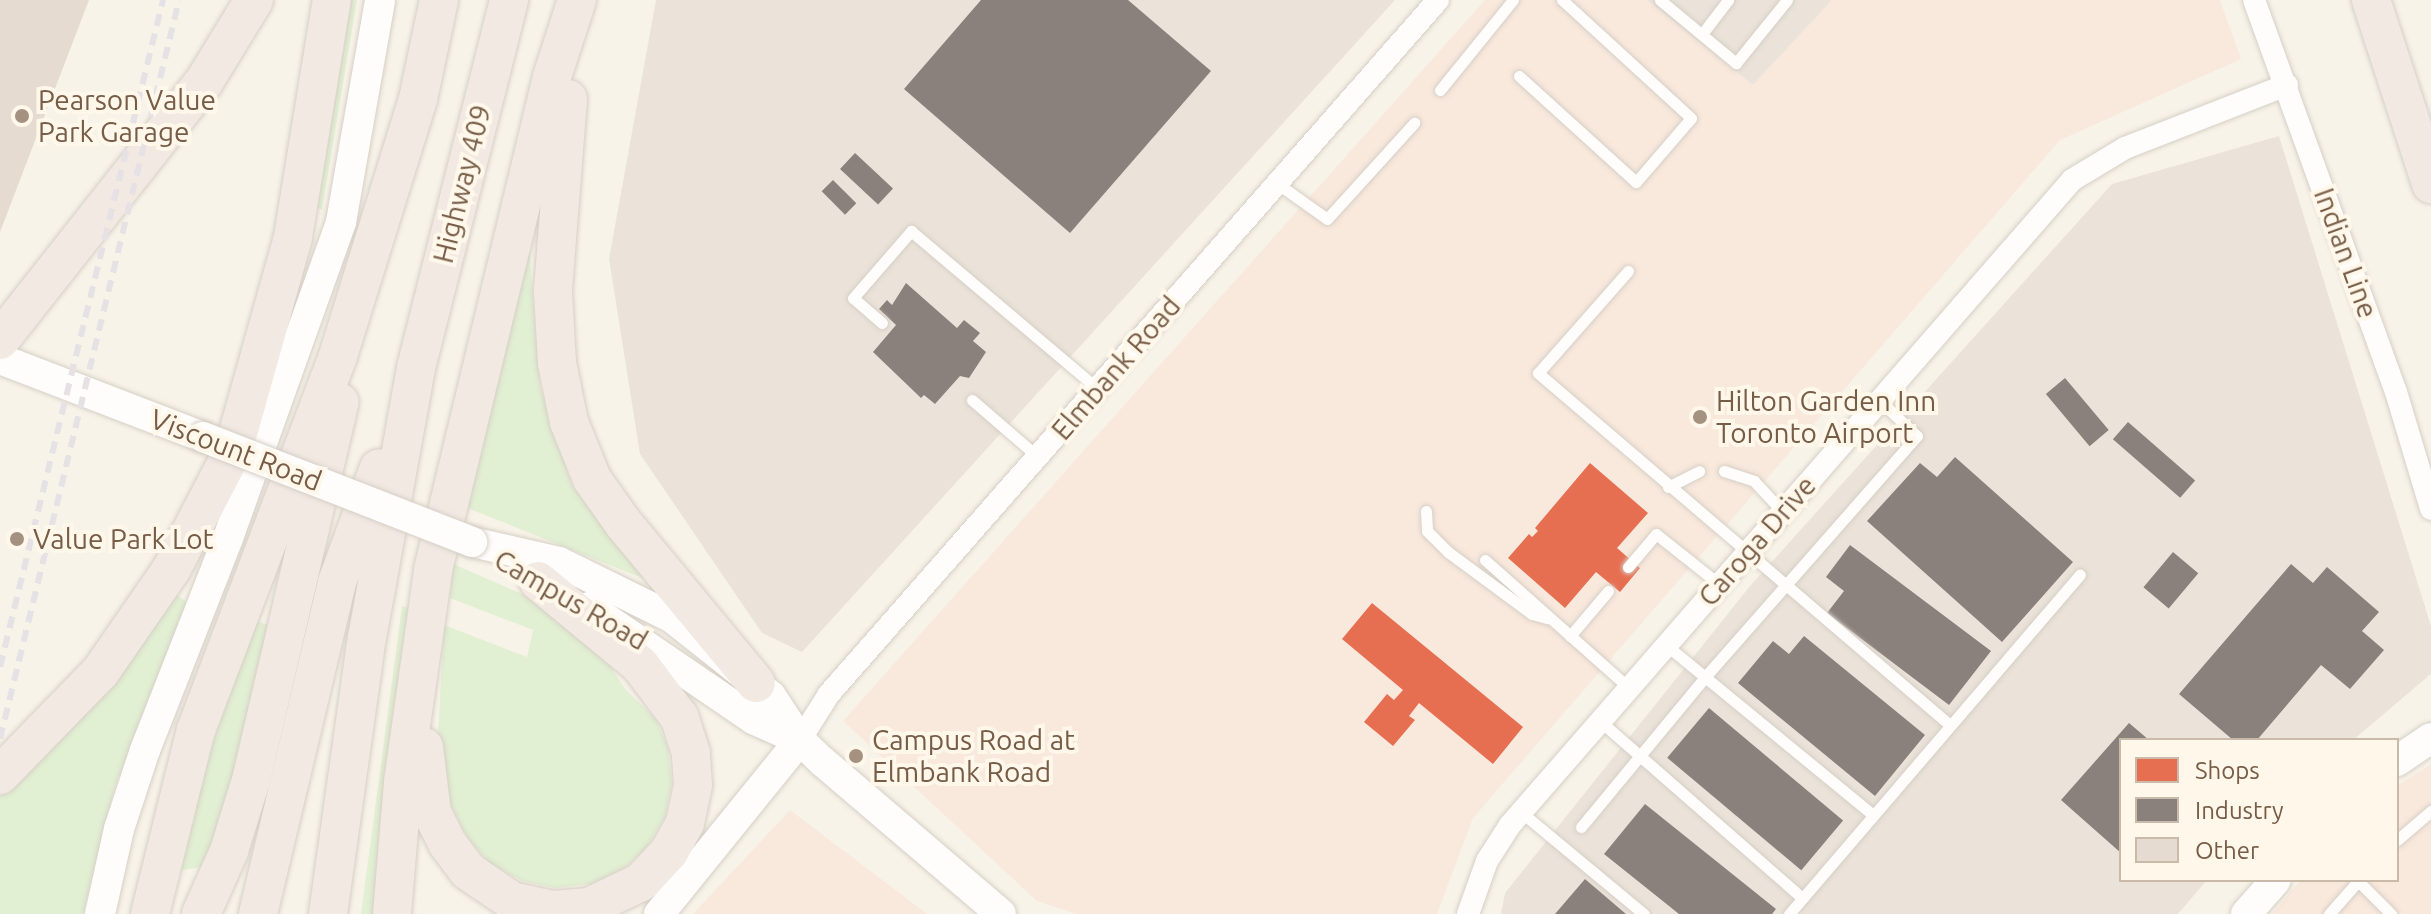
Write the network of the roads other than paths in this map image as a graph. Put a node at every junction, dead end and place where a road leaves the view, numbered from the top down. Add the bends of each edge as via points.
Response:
1 (254, 0) edge
2 (332, 0) edge
3 (380, 0) edge
4 (439, 0) edge
5 (509, 0) edge
6 (580, 0) edge
7 (1438, 0) edge
8 (1513, 0) edge
9 (1562, 0) edge
10 (1660, 0) edge
11 (1728, 0) edge
12 (1787, 0) edge
13 (2254, 0) edge
14 (2372, 8) edge
15 (1702, 34) junction
16 (1519, 76) dead end
17 (2287, 85) junction
18 (1440, 90) dead end
19 (1414, 123) dead end
20 (1278, 184) junction
21 (2431, 184) edge
22 (1628, 271) dead end
23 (882, 323) dead end
24 (0, 340) edge
25 (338, 356) junction
26 (0, 359) edge
27 (416, 368) junction
28 (1099, 390) junction
29 (972, 400) dead end
30 (1879, 400) junction
31 (1038, 457) junction
32 (1699, 471) dead end
33 (1724, 471) dead end
34 (1668, 487) junction
35 (2431, 509) edge
36 (1426, 511) dead end
37 (1782, 511) junction
38 (472, 542) junction
39 (1745, 554) junction
40 (1485, 560) dead end
41 (1628, 567) dead end
42 (2080, 575) dead end
43 (538, 581) junction
44 (1719, 584) junction
45 (1784, 587) junction
46 (1509, 589) junction
47 (1608, 591) dead end
48 (1570, 636) junction
49 (1666, 645) junction
50 (419, 672) junction
51 (1705, 677) junction
52 (756, 683) junction
53 (1629, 688) junction
54 (1600, 721) junction
55 (1950, 725) junction
56 (2431, 738) edge
57 (800, 740) junction
58 (1638, 755) junction
59 (2399, 760) edge
60 (0, 775) edge
61 (2431, 811) edge
62 (1521, 812) junction
63 (1873, 815) junction
64 (1581, 827) dead end
65 (2399, 838) edge
66 (2274, 882) edge
67 (2357, 882) edge
68 (2361, 882) edge
69 (1802, 898) junction
70 (100, 914) edge
71 (150, 914) edge
72 (201, 914) edge
73 (258, 914) edge
74 (328, 914) edge
75 (392, 914) edge
76 (659, 914) edge
77 (1001, 914) edge
78 (1468, 914) edge
79 (1644, 914) edge
80 (1789, 914) edge
81 (2246, 914) edge
82 (2329, 914) edge
83 (2391, 914) edge

1 - 24 highway via 204,82
2 - 60 highway via 293,237 233,451 171,570 101,671
3 - 70 street via 341,222 228,538 145,750 119,829
4 - 25 highway via 418,99
5 - 27 highway, Highway 409
6 - 50 highway via 552,77 456,465
6 - 52 highway via 554,232 561,393 592,479
7 - 20 street, Elmbank Road
8 - 18 lane
9 - 16 lane via 1691,118 1636,182
10 - 15 lane
11 - 15 lane
12 - 15 lane via 1736,63
13 - 17 street, Indian Line
14 - 21 highway
17 - 30 street, Caroga Drive via 2125,148 2072,180
17 - 35 street, Indian Line via 2396,392
19 - 20 lane via 1327,219
20 - 28 street, Elmbank Road
22 - 34 lane via 1538,373
23 - 28 lane via 853,298 911,231
25 - 71 highway via 201,715 179,784
25 - 72 highway via 344,387 251,780
26 - 38 street, Viscount Road, bridge
27 - 73 highway via 337,582
27 - 74 highway via 367,638
28 - 31 street, Elmbank Road
29 - 31 lane
30 - 37 street, Caroga Drive
30 - 45 lane via 1917,436
31 - 57 street, Elmbank Road via 829,694
32 - 34 lane
33 - 37 lane via 1754,481
34 - 39 lane
36 - 46 lane via 1427,531
37 - 39 street, Caroga Drive
38 - 43 street, Campus Road
38 - 52 street, Campus Road via 559,562 639,597
39 - 44 street, Caroga Drive
39 - 45 lane
40 - 46 lane
41 - 44 lane via 1656,534
42 - 55 lane
43 - 50 highway via 640,665 686,735 692,770 689,811 669,852 641,882 589,907 553,910 512,901 468,871 432,813
43 - 57 street, Campus Road via 615,621 753,719
44 - 49 street, Caroga Drive
45 - 51 lane
45 - 55 lane
46 - 48 lane
47 - 48 lane
48 - 53 lane
49 - 51 lane
49 - 53 street, Caroga Drive
50 - 75 highway
51 - 58 lane
51 - 63 lane
52 - 57 street, Campus Road
53 - 54 street, Caroga Drive
54 - 58 lane
54 - 62 street, Caroga Drive
55 - 63 lane
56 - 59 street
57 - 76 street
57 - 77 street, Campus Road
58 - 64 lane
58 - 69 lane
61 - 65 lane
62 - 78 street, Caroga Drive via 1487,861
62 - 79 lane
63 - 69 lane
66 - 81 street
67 - 82 lane
68 - 83 lane
69 - 80 lane

